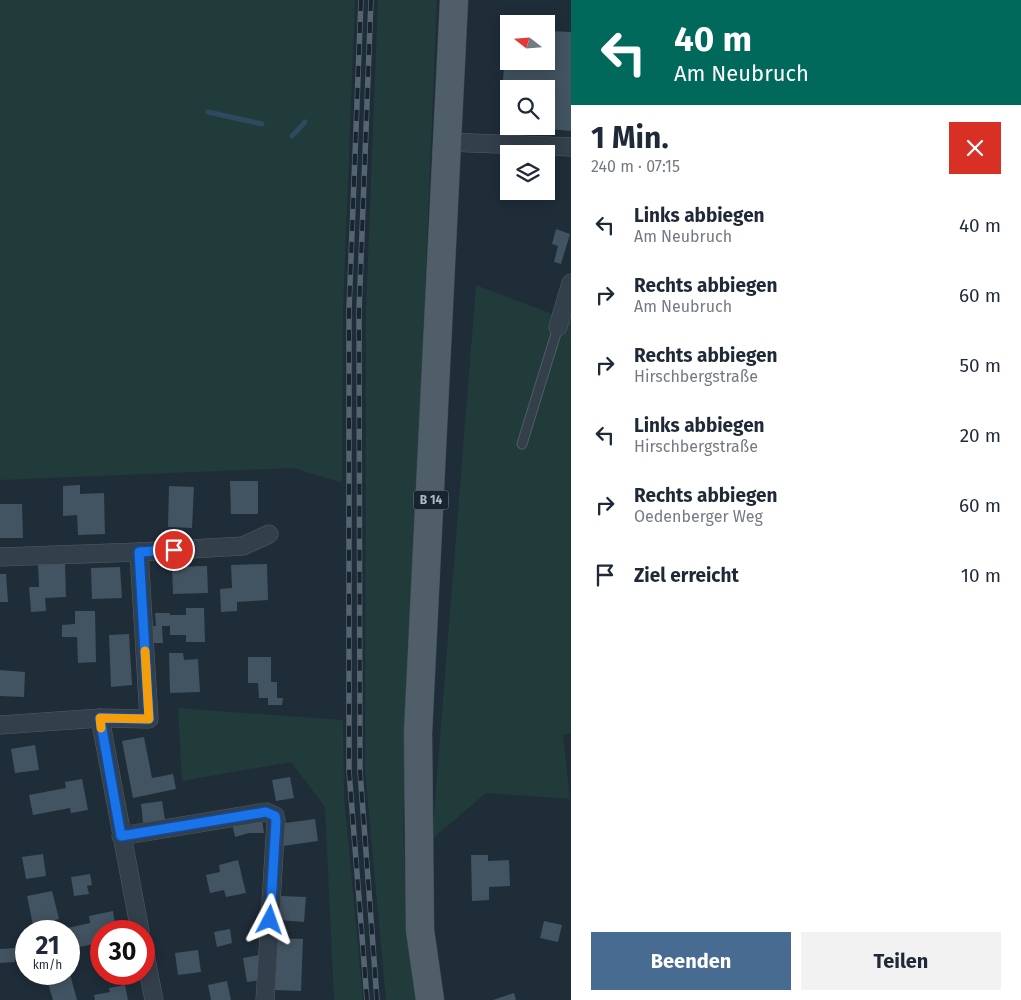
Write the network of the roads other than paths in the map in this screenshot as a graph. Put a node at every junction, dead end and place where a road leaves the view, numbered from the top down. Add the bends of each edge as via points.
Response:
1 (454, 0) edge
2 (446, 142) junction
3 (571, 147) edge
4 (571, 283) edge
5 (558, 328) joint
6 (522, 444) dead end
7 (269, 534) dead end
8 (139, 552) junction
9 (0, 556) edge
10 (100, 718) junction
11 (0, 726) edge
12 (121, 836) junction
13 (138, 920) edge
14 (151, 985) edge
15 (154, 1000) edge
16 (265, 1000) edge
17 (430, 1000) edge

1 - 2 main road, B 14
2 - 3 street
2 - 17 main road, B 14 via 418,733 420,930
4 - 5 street
5 - 6 lane
7 - 8 street via 243,546
8 - 9 street
8 - 10 street via 149,719
10 - 11 street
10 - 12 street
12 - 13 street
12 - 16 street via 266,812 275,816
14 - 15 street

